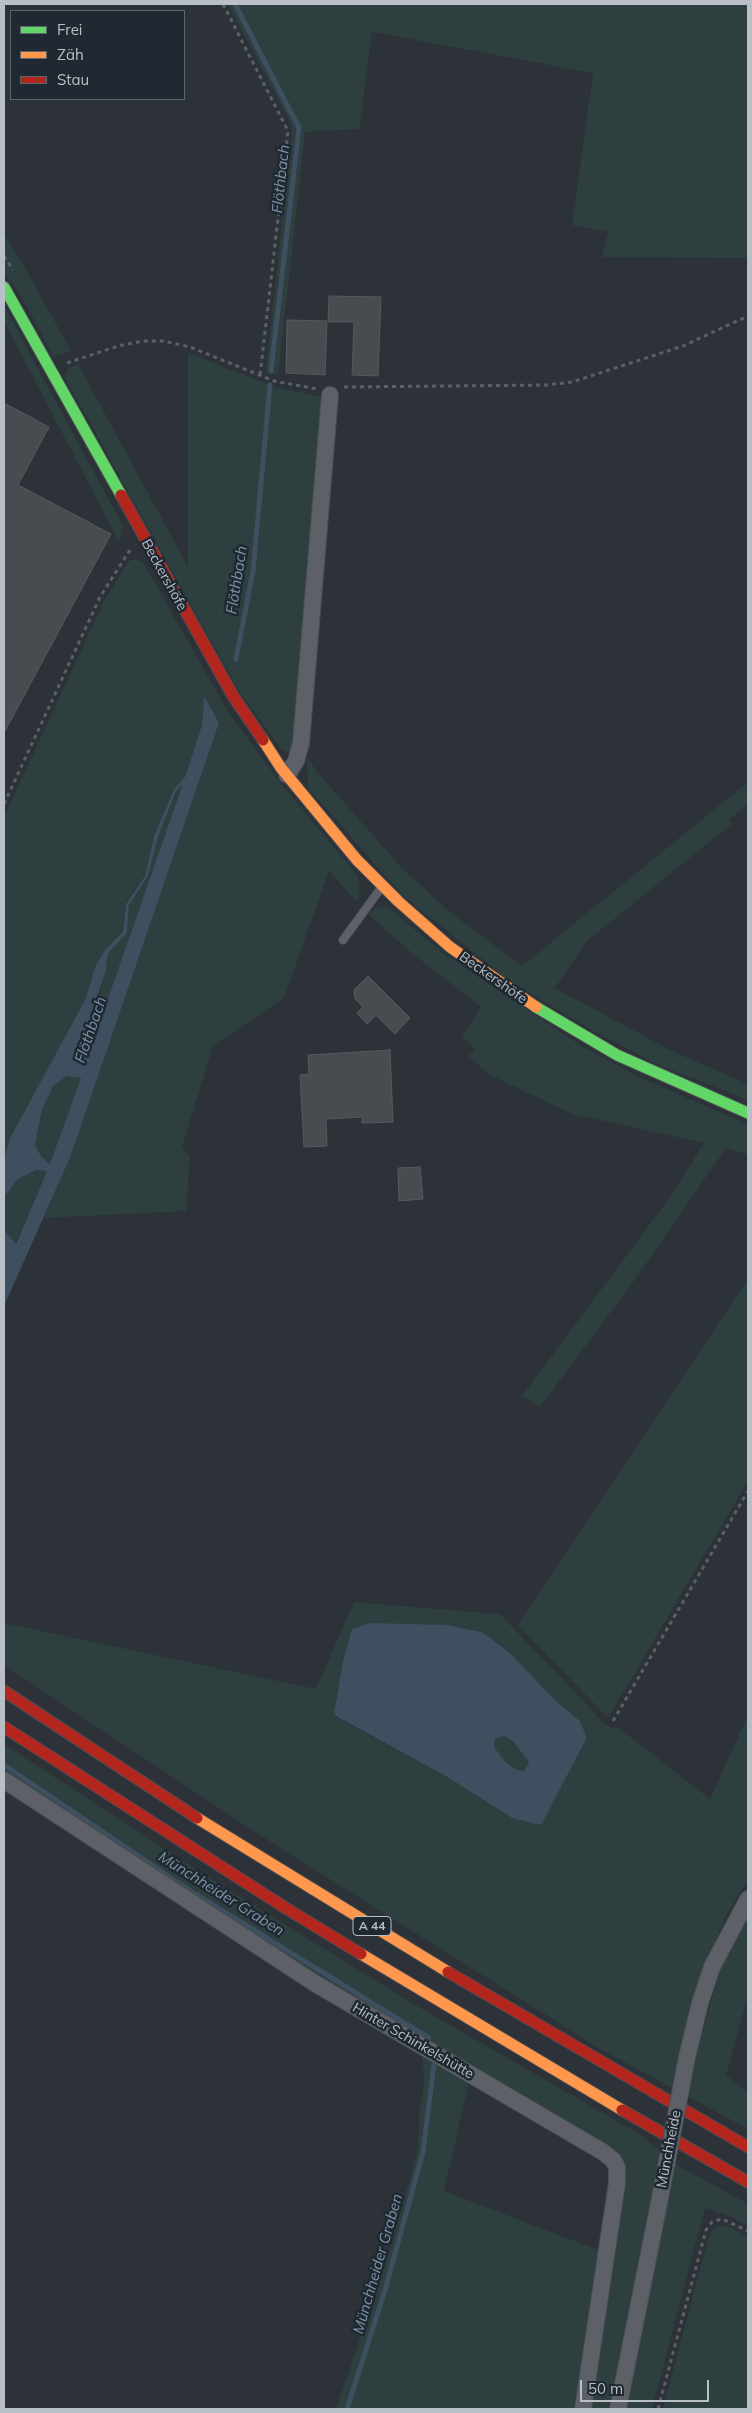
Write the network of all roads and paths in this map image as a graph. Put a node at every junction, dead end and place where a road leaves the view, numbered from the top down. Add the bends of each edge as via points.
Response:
1 (223, 4) edge
2 (4, 287) edge
3 (748, 316) edge
4 (50, 368) junction
5 (260, 376) junction
6 (330, 395) junction
7 (141, 535) junction
8 (287, 775) junction
9 (4, 804) edge
10 (382, 886) junction
11 (342, 940) dead end
12 (748, 1113) edge
13 (748, 1492) edge
14 (4, 1691) edge
15 (613, 1720) dead end
16 (4, 1727) edge
17 (4, 1780) edge
18 (748, 1898) edge
19 (748, 2148) edge
20 (748, 2182) edge
21 (748, 2231) edge
22 (583, 2409) edge
23 (618, 2409) edge
24 (658, 2409) edge

1 - 5 path via 288,131
2 - 4 main road, Beckershöfe
3 - 6 path via 683,346 572,382 340,388
4 - 5 path via 118,346 163,341 190,347
4 - 7 main road, Beckershöfe
5 - 6 path via 316,388
6 - 8 street via 301,743 296,761
7 - 8 main road, Beckershöfe via 224,681
7 - 9 path via 100,597
8 - 10 main road, Beckershöfe via 341,842
10 - 11 lane
10 - 12 main road, Beckershöfe via 458,954 534,1006 634,1063
13 - 15 path
14 - 19 main road, A 44 via 185,1810 421,1957
16 - 20 main road, A 44 via 308,1922 598,2097
17 - 22 street, Hinter Schinkelshütte via 316,1984 613,2160 617,2182
18 - 23 street, Münchheide, bridge via 710,1973 687,2057
21 - 24 path via 722,2219 712,2222 706,2230

